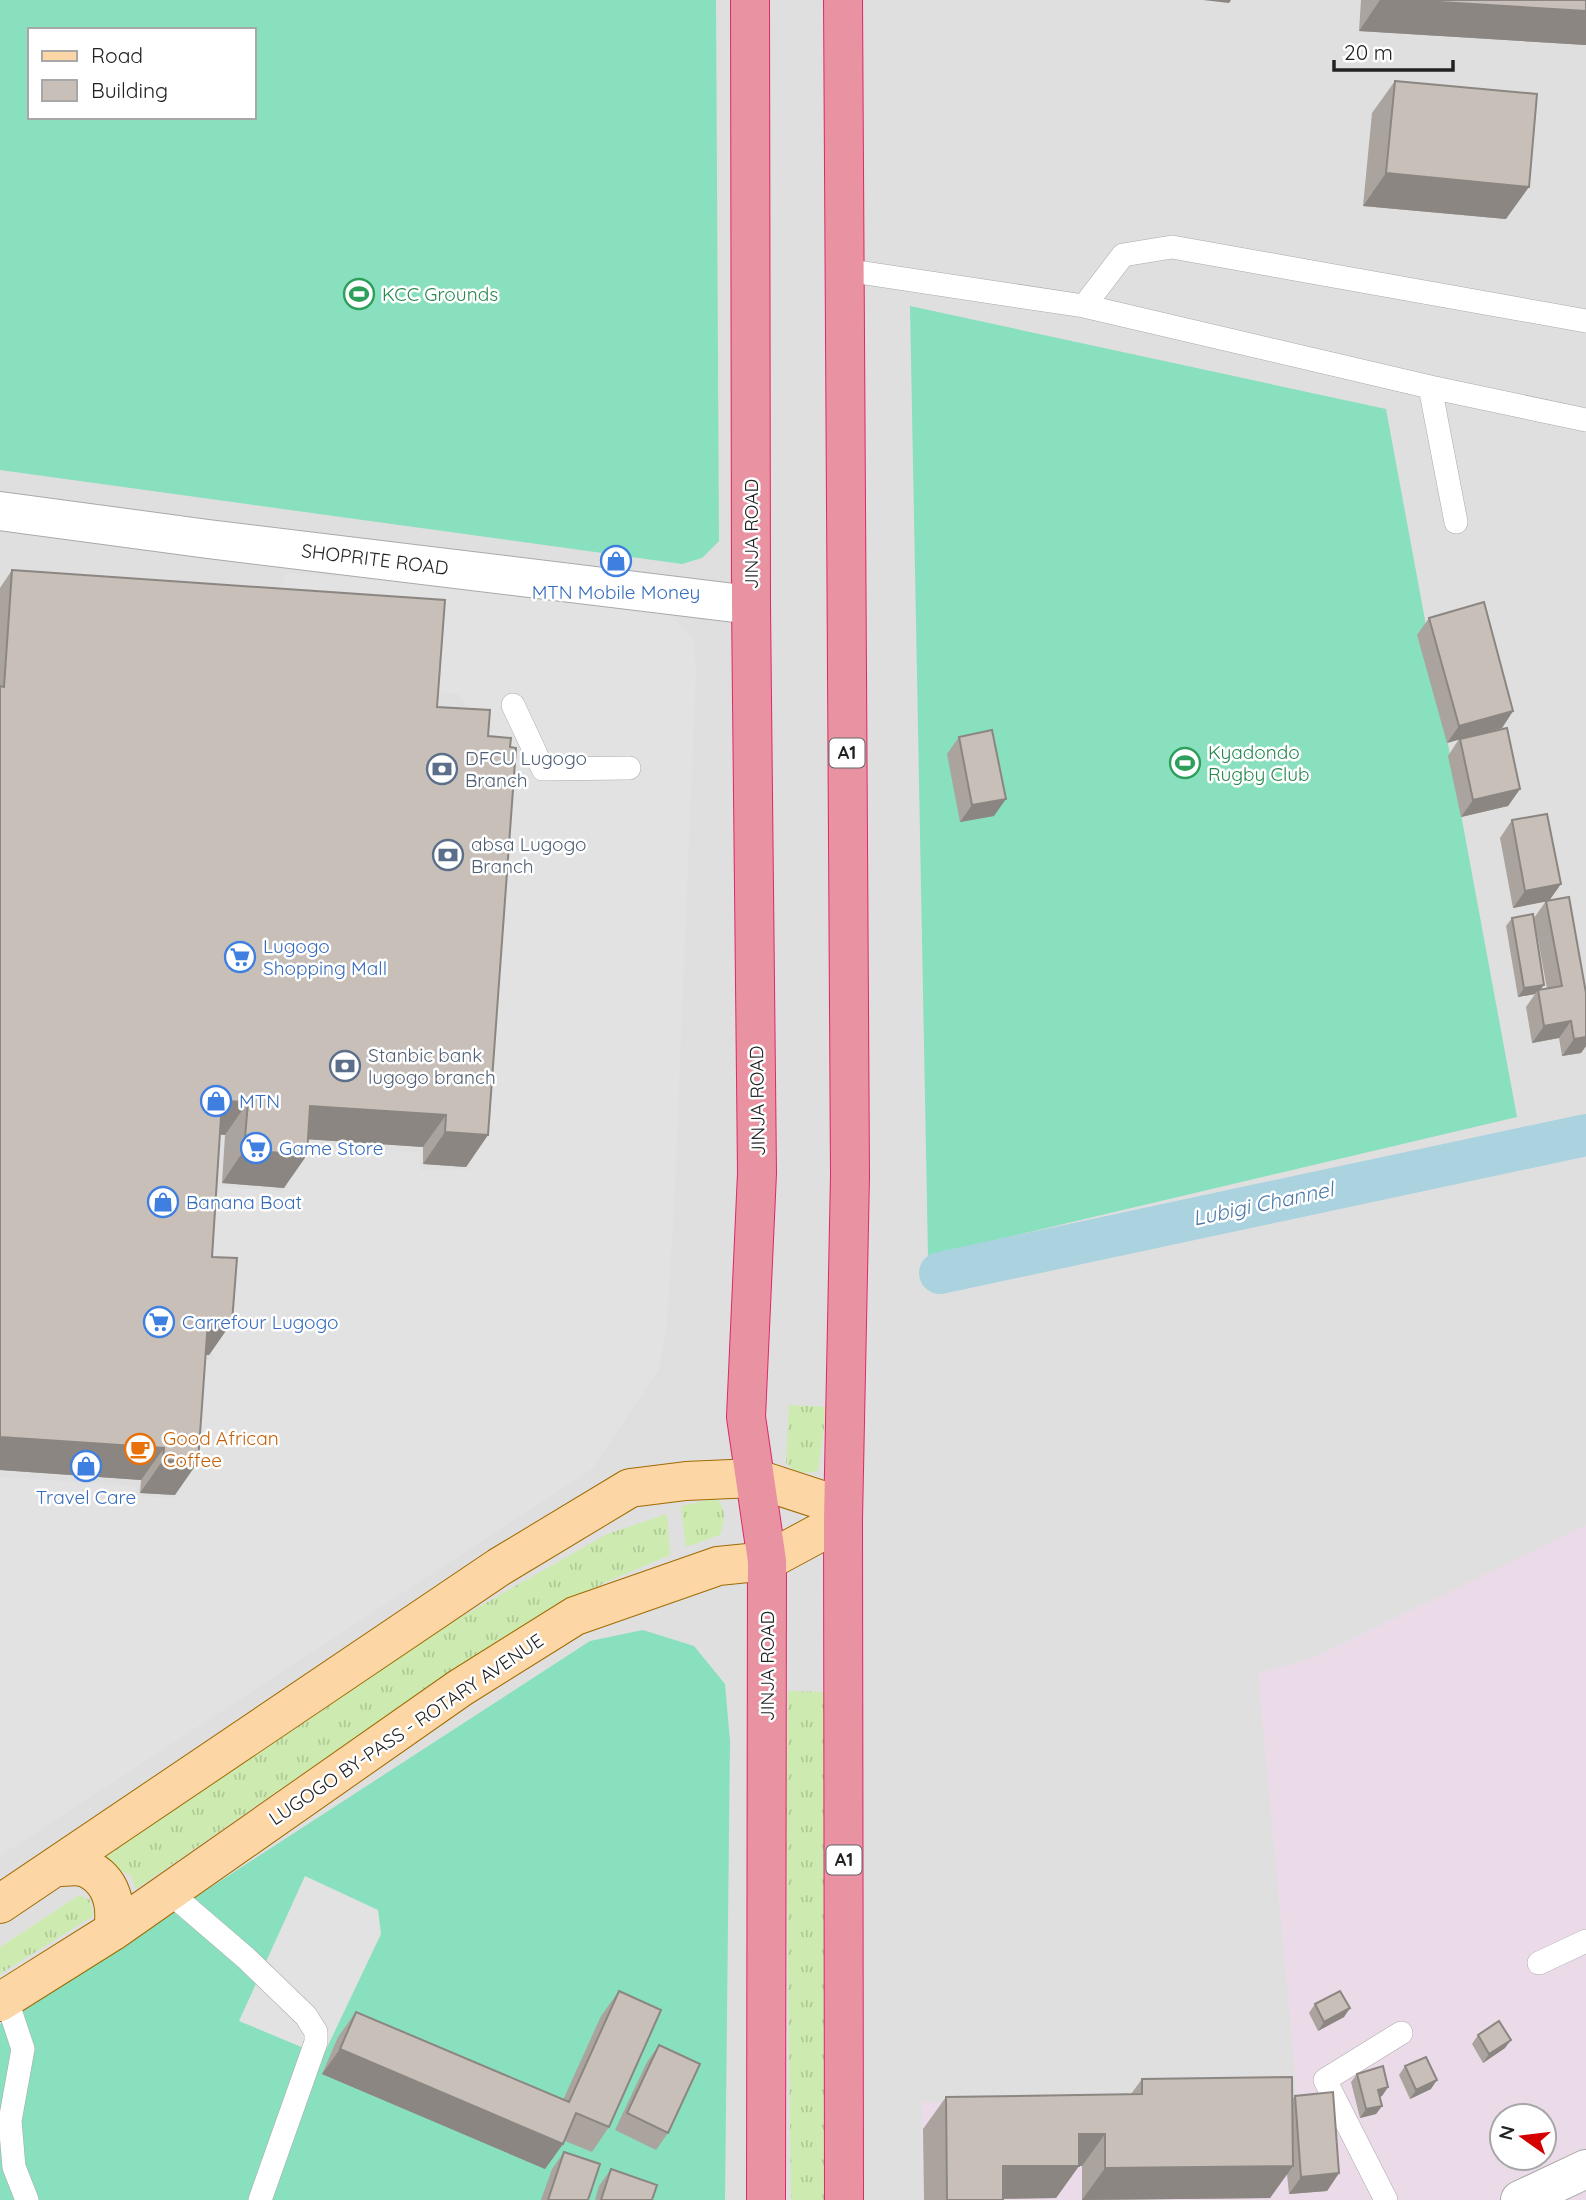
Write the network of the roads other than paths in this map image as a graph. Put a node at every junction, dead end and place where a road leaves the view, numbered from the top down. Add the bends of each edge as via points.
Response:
1 (750, 0) edge
2 (843, 0) edge
3 (845, 270) junction
4 (1084, 306) junction
5 (1586, 321) edge
6 (1430, 387) junction
7 (1586, 419) edge
8 (0, 510) edge
9 (1456, 522) dead end
10 (751, 604) junction
11 (513, 705) dead end
12 (629, 768) dead end
13 (754, 1478) junction
14 (843, 1513) junction
15 (767, 1561) junction
16 (57, 1867) junction
17 (168, 1891) junction
18 (0, 1905) edge
19 (113, 1931) junction
20 (1586, 1941) edge
21 (1539, 1963) dead end
22 (3, 2000) edge
23 (1401, 2033) dead end
24 (1586, 2169) edge
25 (1528, 2198) edge
26 (27, 2200) edge
27 (260, 2200) edge
28 (766, 2200) edge
29 (844, 2200) edge
30 (1386, 2200) edge

1 - 10 highway, JINJA ROAD
2 - 3 highway, A1
3 - 4 lane
3 - 14 highway, A1 via 850,1176
4 - 5 lane via 1123,256 1172,247
4 - 6 lane
6 - 7 lane
6 - 9 lane
8 - 10 street, SHOPRITE ROAD
10 - 13 highway, JINJA ROAD via 757,1173 746,1417
11 - 12 lane via 543,769
13 - 14 main road
13 - 15 highway, JINJA ROAD
13 - 16 main road via 630,1488 499,1567
14 - 15 main road, LUGOGO BY-PASS - ROTARY AVENUE
14 - 29 highway, A1
15 - 17 main road, LUGOGO BY-PASS - ROTARY AVENUE via 718,1566 575,1616 460,1688
15 - 28 highway, JINJA ROAD
16 - 18 main road
16 - 19 main road via 84,1867 103,1879 116,1912
17 - 19 main road, LUGOGO BY-PASS - ROTARY AVENUE
17 - 27 lane via 246,1958 306,2016 316,2032
19 - 22 main road, LUGOGO BY-PASS - ROTARY AVENUE
20 - 21 lane
22 - 26 lane via 23,2049 10,2121 14,2167
23 - 30 lane via 1325,2080
24 - 25 street

